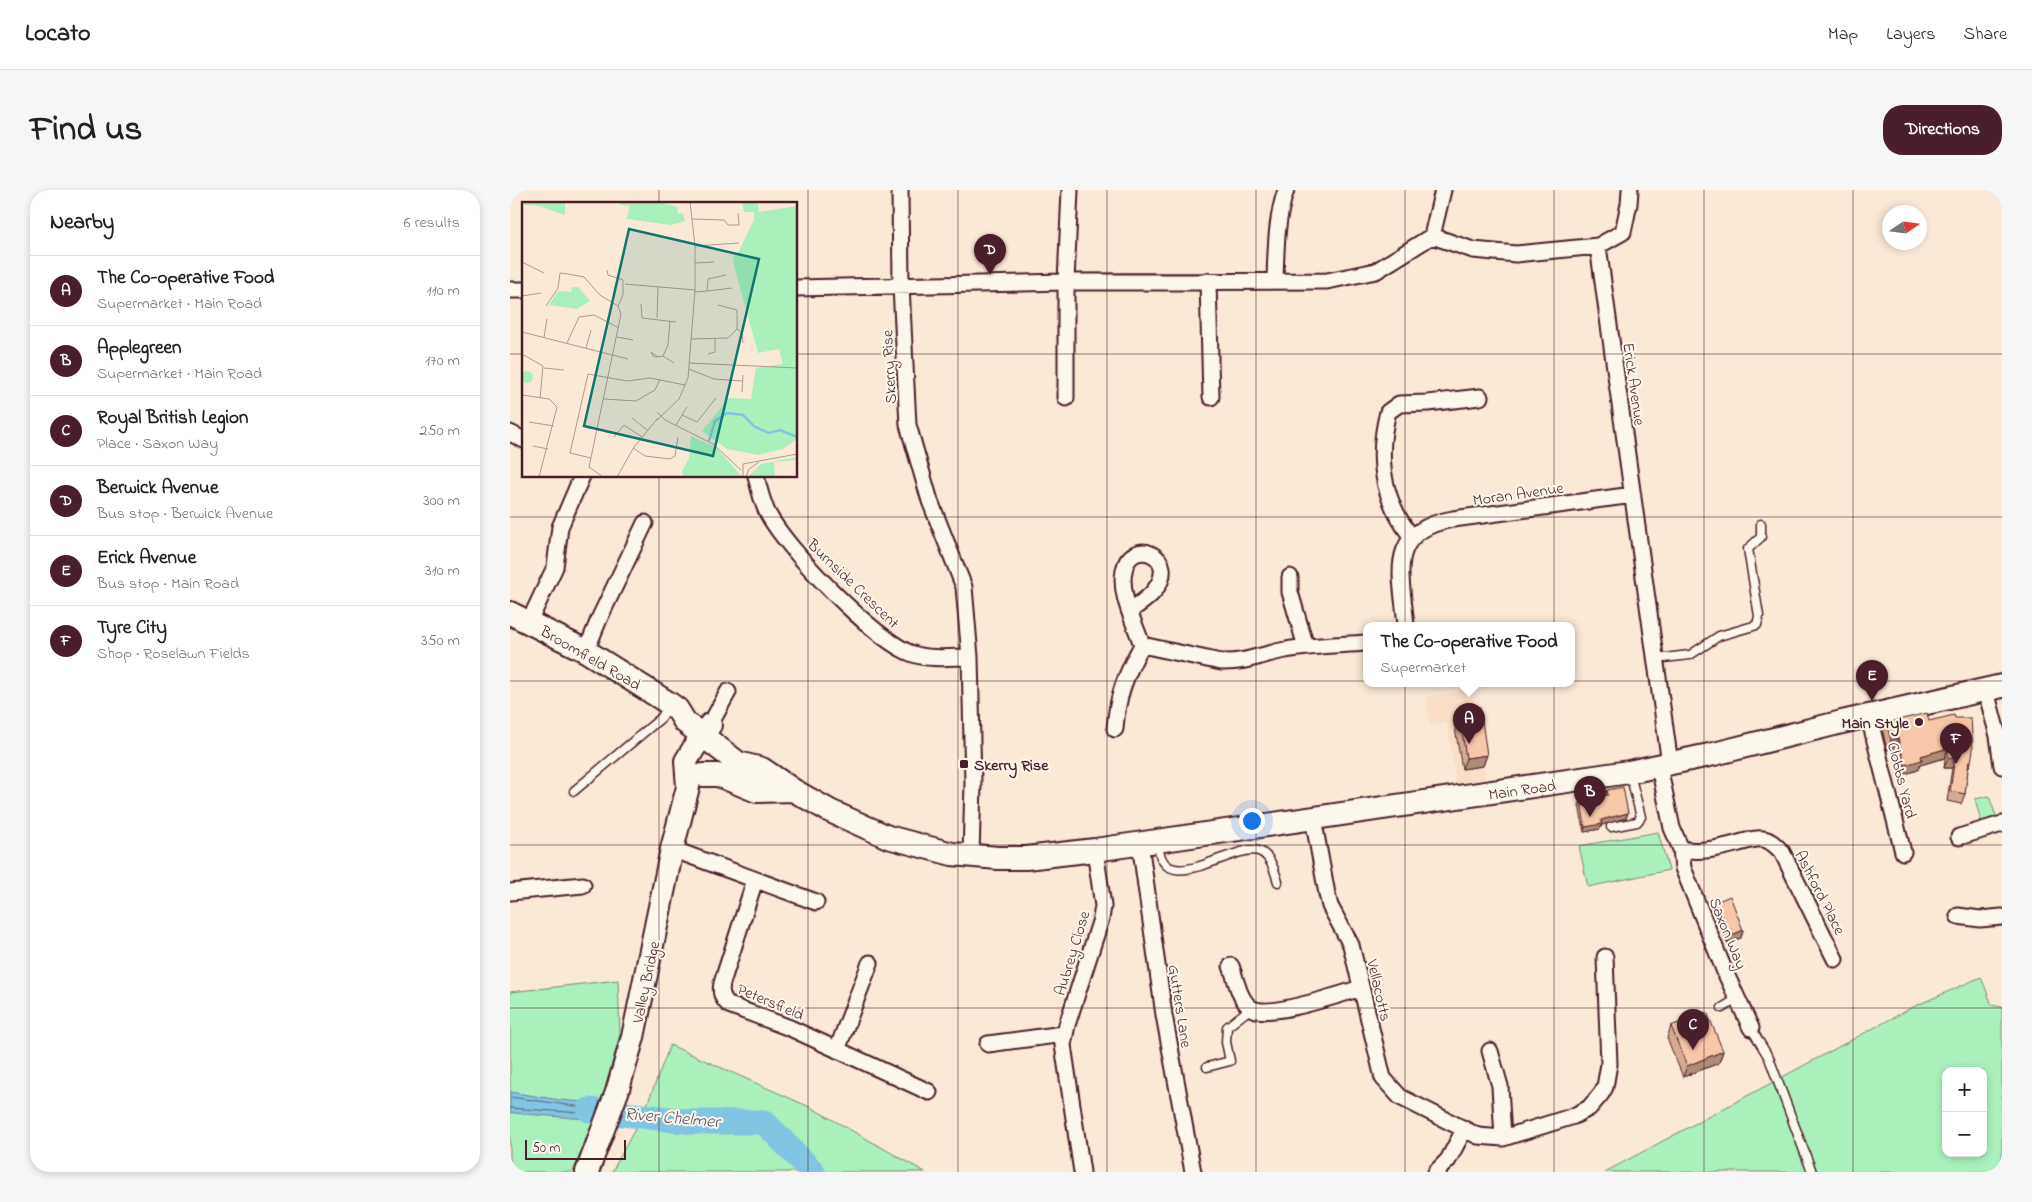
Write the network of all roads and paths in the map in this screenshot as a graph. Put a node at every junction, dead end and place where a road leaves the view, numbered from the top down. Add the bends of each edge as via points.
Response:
1 (900, 190) edge
2 (1070, 190) edge
3 (1286, 190) edge
4 (1443, 190) edge
5 (1630, 190) edge
6 (1432, 236) junction
7 (1598, 246) junction
8 (1276, 280) junction
9 (1208, 281) junction
10 (1066, 282) junction
11 (901, 286) junction
12 (798, 288) edge
13 (1211, 397) dead end
14 (1480, 397) dead end
15 (1066, 398) dead end
16 (510, 433) edge
17 (522, 439) edge
18 (581, 478) edge
19 (756, 478) edge
20 (1633, 495) junction
21 (645, 523) dead end
22 (1762, 524) dead end
23 (1411, 536) junction
24 (1290, 577) dead end
25 (1131, 610) dead end
26 (520, 617) edge
27 (1406, 622) edge
28 (1363, 643) edge
29 (1142, 645) junction
30 (1306, 647) junction
31 (586, 651) junction
32 (970, 657) junction
33 (1655, 659) junction
34 (1994, 688) edge
35 (728, 692) dead end
36 (673, 707) junction
37 (1869, 717) junction
38 (1115, 729) dead end
39 (709, 735) junction
40 (1665, 766) junction
41 (2002, 766) edge
42 (1630, 772) junction
43 (696, 781) junction
44 (793, 790) junction
45 (574, 791) dead end
46 (1313, 818) junction
47 (2002, 824) edge
48 (1611, 827) dead end
49 (1959, 837) dead end
50 (1149, 842) junction
51 (672, 849) junction
52 (1681, 849) junction
53 (1096, 850) junction
54 (1903, 852) dead end
55 (971, 856) junction
56 (755, 880) junction
57 (1278, 882) dead end
58 (583, 885) dead end
59 (510, 892) edge
60 (816, 902) dead end
61 (1958, 916) dead end
62 (2002, 917) edge
63 (1605, 957) dead end
64 (1834, 959) dead end
65 (870, 962) dead end
66 (1231, 966) dead end
67 (1361, 988) junction
68 (1737, 999) junction
69 (1251, 1008) junction
70 (1722, 1008) dead end
71 (1751, 1028) joint
72 (1064, 1034) junction
73 (988, 1044) dead end
74 (837, 1050) junction
75 (1490, 1051) dead end
76 (1207, 1067) dead end
77 (929, 1092) dead end
78 (1464, 1130) junction
79 (1503, 1138) junction
80 (587, 1172) edge
81 (1082, 1172) edge
82 (1193, 1172) edge
83 (1436, 1172) edge
84 (1812, 1172) edge

1 - 11 street, Skerry Rise
2 - 10 street
3 - 8 street via 1278,226
4 - 6 street
5 - 7 street via 1623,232
6 - 7 street via 1473,250 1516,254
6 - 8 street via 1376,271 1327,281
7 - 20 street, Erick Avenue
8 - 9 street
9 - 10 street
9 - 13 street
10 - 11 street
10 - 15 street
11 - 12 street
11 - 32 street, Skerry Rise via 908,425 930,501 964,587
14 - 23 street via 1399,404 1388,412 1382,450 1385,486 1394,513
16 - 17 street
18 - 26 street via 560,527 555,567
19 - 32 street, Burnside Crescent via 767,512 786,541 832,590 890,642 914,655
20 - 23 street, Moran Avenue via 1442,521
20 - 33 street, Erick Avenue
21 - 31 street
22 - 33 lane via 1761,538 1748,549 1758,616 1756,625 1719,636 1690,655
23 - 27 street via 1401,576
24 - 30 street via 1290,592
25 - 29 street
26 - 31 main road, Broomfield Road
28 - 30 street
29 - 30 street via 1222,662 1248,661
29 - 38 street via 1123,682
31 - 36 main road, Broomfield Road
32 - 55 street, Skerry Rise
33 - 40 street, Erick Avenue
34 - 37 main road, Main Road
34 - 41 street
35 - 39 street
36 - 39 main road, Broomfield Road via 685,722
36 - 45 lane
37 - 40 main road, Main Road
37 - 54 street, Clobbs Yard
39 - 43 main road, Valley Bridge via 715,753
39 - 44 main road, Broomfield Road via 738,763 762,769
40 - 42 main road, Main Road
40 - 52 street via 1672,828
42 - 46 main road, Main Road
42 - 48 lane via 1641,817 1637,822
43 - 44 main road via 718,775 757,791
43 - 51 main road, Valley Bridge
44 - 55 main road, Broomfield Road via 888,837
46 - 50 main road, Main Road
46 - 67 street, Vellacotts via 1330,906 1352,945
47 - 49 street
50 - 53 main road, Main Road
50 - 57 lane via 1162,861 1180,869 1206,865 1252,850 1263,852
50 - 82 street, Gutters Lane via 1164,1015
51 - 56 street
51 - 80 main road, Valley Bridge via 633,1037 618,1092
52 - 64 street, Ashford Place via 1694,852 1755,839 1773,842 1782,852
52 - 68 street, Saxon Way via 1683,868
53 - 55 main road, Broomfield Road via 1026,858
53 - 72 street, Aubrey Close via 1103,906 1101,919
56 - 60 street
56 - 74 street, Petersfield via 722,983 722,996 730,1005
58 - 59 street
61 - 62 street
63 - 79 street, Vellacotts via 1608,1064 1602,1094 1589,1108 1574,1116
65 - 74 street
66 - 69 street via 1241,995
67 - 69 street via 1274,1011
67 - 78 street, Vellacotts via 1380,1068 1387,1083 1400,1097
68 - 70 lane
68 - 71 street, Saxon Way
69 - 76 lane via 1227,1027 1230,1061
71 - 84 lane via 1769,1058
72 - 73 street
72 - 81 street, Aubrey Close via 1064,1055
74 - 77 street, Petersfield
75 - 79 street via 1500,1086
78 - 79 street, Vellacotts via 1488,1138
78 - 83 street via 1444,1166

